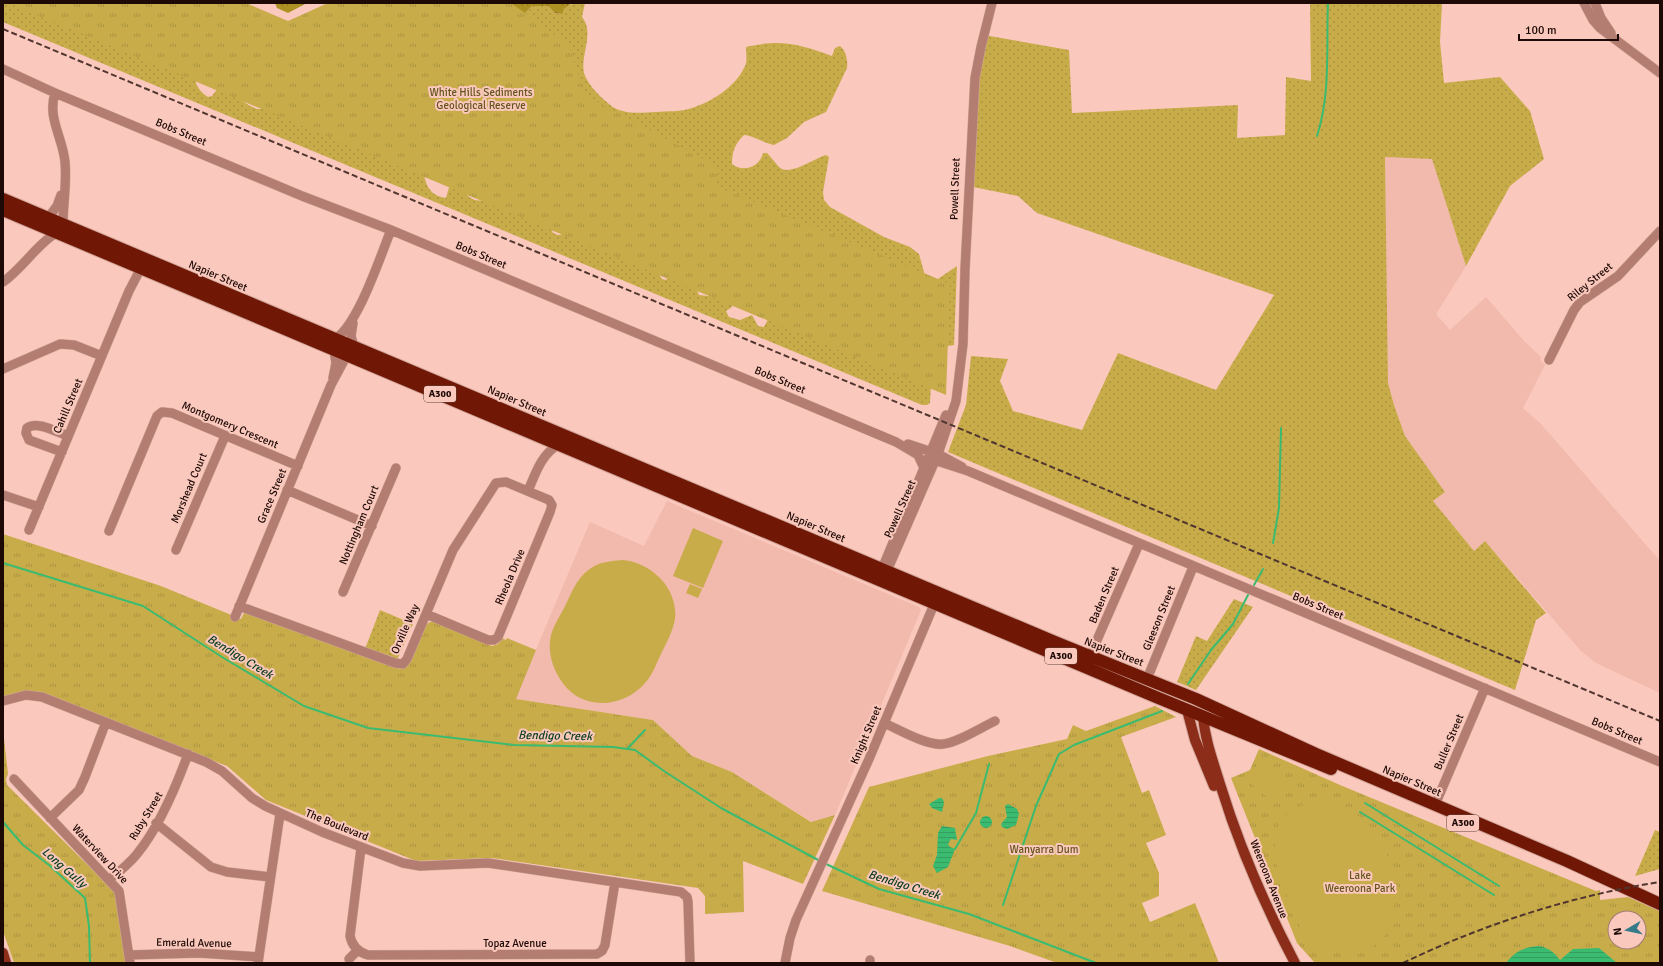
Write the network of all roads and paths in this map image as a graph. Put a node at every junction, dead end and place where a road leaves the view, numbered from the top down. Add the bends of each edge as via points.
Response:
1 (992, 3) edge
2 (1584, 3) edge
3 (1595, 3) edge
4 (1616, 39) junction
5 (3, 69) edge
6 (1660, 73) edge
7 (55, 93) junction
8 (65, 187) junction
9 (3, 199) edge
10 (3, 210) edge
11 (44, 222) junction
12 (60, 228) junction
13 (392, 230) junction
14 (79, 231) junction
15 (1660, 231) edge
16 (31, 257) junction
17 (129, 263) junction
18 (141, 268) junction
19 (3, 282) edge
20 (129, 291) junction
21 (257, 306) junction
22 (355, 316) junction
23 (290, 320) junction
24 (307, 339) junction
25 (334, 344) junction
26 (350, 351) junction
27 (102, 356) junction
28 (1549, 360) dead end
29 (3, 368) edge
30 (331, 385) junction
31 (555, 432) junction
32 (68, 436) junction
33 (225, 436) junction
34 (540, 436) junction
35 (896, 442) junction
36 (559, 444) junction
37 (62, 452) junction
38 (933, 456) junction
39 (598, 461) junction
40 (539, 465) junction
41 (298, 466) junction
42 (396, 468) dead end
43 (924, 468) junction
44 (287, 490) junction
45 (528, 490) junction
46 (3, 496) edge
47 (39, 507) junction
48 (372, 526) junction
49 (29, 530) dead end
50 (110, 531) dead end
51 (1139, 544) junction
52 (176, 550) dead end
53 (1193, 567) junction
54 (883, 575) junction
55 (343, 592) dead end
56 (935, 602) junction
57 (239, 606) junction
58 (426, 614) junction
59 (235, 617) dead end
60 (1041, 642) junction
61 (1090, 656) junction
62 (1148, 679) junction
63 (1485, 688) junction
64 (3, 701) edge
65 (1187, 710) junction
66 (1203, 716) junction
67 (995, 721) dead end
68 (106, 722) junction
69 (884, 723) junction
70 (188, 754) junction
71 (1660, 762) edge
72 (14, 779) dead end
73 (1434, 808) junction
74 (1228, 813) junction
75 (280, 814) junction
76 (50, 818) junction
77 (156, 823) junction
78 (361, 848) junction
79 (270, 877) junction
80 (110, 880) junction
81 (614, 882) junction
82 (1658, 901) edge
83 (358, 950) junction
84 (3, 953) edge
85 (1290, 953) junction
86 (349, 958) dead end
87 (130, 959) edge
88 (259, 960) edge
89 (6, 963) edge
90 (690, 963) edge
91 (785, 963) edge
92 (1295, 963) edge
93 (1298, 963) edge

1 - 38 street, Powell Street via 980,47 973,92 960,377 954,408
2 - 4 street via 1596,24
3 - 4 street via 1601,18
4 - 6 street
5 - 7 street, Bobs Street
7 - 8 street via 52,115 64,152
7 - 13 street, Bobs Street via 295,193
8 - 11 street via 57,206
8 - 12 street
9 - 11 highway, Napier Street / A300
10 - 11 highway, Napier Street / A300
11 - 12 highway, Napier Street / A300
11 - 16 street via 40,241
12 - 14 highway, Napier Street / A300
12 - 16 street
12 - 17 highway, Napier Street / A300
13 - 22 street
13 - 35 street, Bobs Street
14 - 18 highway via 108,248 136,260
14 - 21 highway, Napier Street / A300
15 - 28 street, Riley Street via 1618,276 1580,302
16 - 19 street
17 - 18 highway, Napier Street / A300
17 - 20 street, Cahill Street
18 - 20 street, Cahill Street
18 - 24 highway, Napier Street / A300
20 - 27 street, Cahill Street
21 - 23 highway, Napier Street / A300
21 - 24 highway via 258,312
22 - 25 street
22 - 26 street
23 - 25 highway, Napier Street / A300
23 - 26 highway
24 - 25 highway, Napier Street / A300
25 - 26 highway, Napier Street / A300
25 - 30 street, Grace Street via 336,363
26 - 30 street, Grace Street
26 - 31 highway, Napier Street / A300
26 - 34 highway, Napier Street / A300
27 - 29 street via 74,345 60,344
27 - 32 street, Cahill Street
30 - 41 street, Grace Street
31 - 39 highway via 556,438 574,445
31 - 54 highway, Napier Street / A300
32 - 37 street, Cahill Street
32 - 37 street via 37,425 27,428 26,436 29,440
33 - 41 street, Montgomery Crescent
33 - 50 street, Montgomery Crescent via 169,412 159,414
33 - 52 street, Morshead Court
34 - 36 highway, Napier Street / A300
34 - 40 street via 542,449
35 - 38 street, Bobs Street
35 - 43 street, Bobs Street via 918,455
36 - 39 highway, Napier Street / A300
36 - 40 street via 546,454
37 - 47 street, Cahill Street
38 - 43 street, Powell Street
38 - 51 street, Bobs Street via 950,460 968,472
38 - 54 street, Powell Street
39 - 54 highway, Napier Street / A300
40 - 45 street
41 - 44 street, Grace Street
42 - 48 street, Nottingham Court
43 - 54 street, Powell Street
44 - 48 street
44 - 57 street, Grace Street
45 - 58 street, Orville Way via 503,481 496,483 453,550
45 - 58 street, Rheola Drive via 549,500 551,509 498,637 488,640
46 - 47 street
47 - 49 street, Cahill Street
48 - 55 street, Nottingham Court
51 - 53 street, Bobs Street
51 - 61 street, Baden Street
53 - 62 street, Gleeson Street
53 - 63 street, Bobs Street
54 - 56 highway, Napier Street / A300
54 - 60 highway, Napier Street / A300
56 - 60 highway, Napier Street / A300
56 - 69 street, Knight Street
57 - 58 street, Orville Way via 398,664 403,664 407,659
57 - 59 street, Grace Street
60 - 61 highway, Napier Street / A300
60 - 65 highway, Napier Street / A300
61 - 62 highway, Napier Street / A300
62 - 66 highway via 1197,706
62 - 73 highway, Napier Street / A300
63 - 71 street, Bobs Street
63 - 73 street, Buller Street
64 - 68 street, The Boulevard via 20,696 36,696
65 - 66 highway, Napier Street / A300
65 - 74 main road, Weeroona Avenue via 1199,750
66 - 73 highway, Napier Street / A300
66 - 74 main road, Weeroona Avenue via 1209,750
67 - 69 street via 952,742 939,744
68 - 70 street, The Boulevard
68 - 76 street via 79,790
69 - 91 street, Knight Street via 793,928
70 - 75 street, The Boulevard via 222,771 258,802
70 - 77 street, Ruby Street via 174,792
72 - 76 street, Waterview Drive
73 - 82 highway, Napier Street / A300
74 - 85 main road, Weeroona Avenue via 1269,913
75 - 78 street, The Boulevard
75 - 79 street
76 - 80 street, Waterview Drive
77 - 79 street via 210,867
77 - 80 street, Ruby Street via 136,855
78 - 81 street, The Boulevard via 415,866 488,863
78 - 83 street via 349,932 352,944
79 - 88 street
80 - 87 street, Waterview Drive via 121,896
81 - 83 street, Topaz Avenue via 605,944 602,951 597,954 372,955
81 - 90 street, The Boulevard via 676,890 687,897
83 - 86 street
84 - 89 main road
85 - 92 main road, Weeroona Avenue
85 - 93 main road, Weeroona Avenue
87 - 88 street, Emerald Avenue via 199,953

